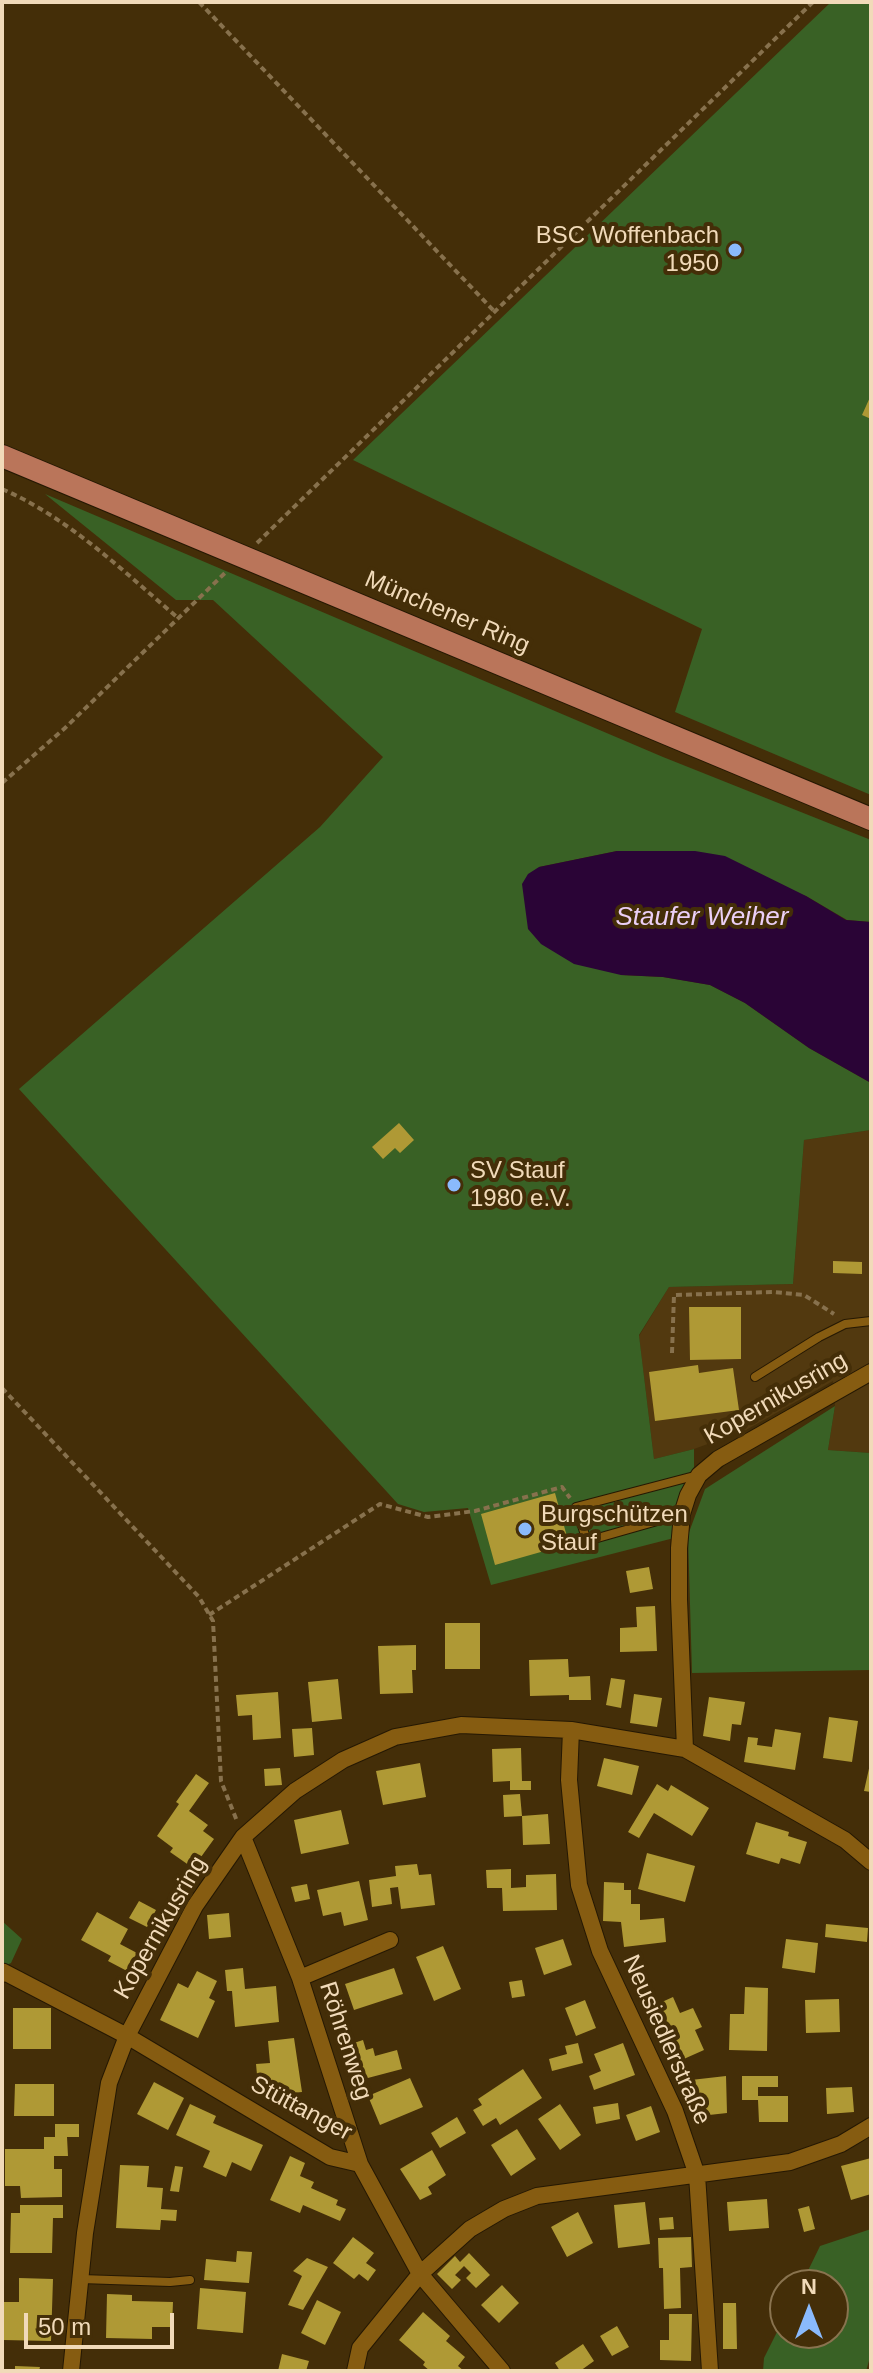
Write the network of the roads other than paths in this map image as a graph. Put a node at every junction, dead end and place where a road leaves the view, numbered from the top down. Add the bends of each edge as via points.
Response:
1 (2, 456) edge
2 (871, 819) edge
3 (871, 1321) edge
4 (871, 1372) edge
5 (755, 1377) dead end
6 (699, 1475) junction
7 (682, 1514) junction
8 (571, 1730) junction
9 (685, 1749) junction
10 (243, 1837) junction
11 (871, 1862) edge
12 (390, 1940) dead end
13 (2, 1974) edge
14 (300, 1978) junction
15 (127, 2036) junction
16 (871, 2126) edge
17 (360, 2164) junction
18 (697, 2175) junction
19 (420, 2274) junction
20 (80, 2279) junction
21 (190, 2280) dead end
22 (71, 2371) edge
23 (355, 2371) edge
24 (502, 2371) edge
25 (710, 2371) edge

1 - 2 main road, Münchener Ring
3 - 5 lane via 845,1324
4 - 6 street, Kopernikusring via 740,1445
6 - 7 street, Kopernikusring
6 - 7 lane via 576,1507 587,1541
7 - 9 street, Kopernikusring
8 - 9 street, Kopernikusring
8 - 10 street, Kopernikusring via 461,1725 395,1737 343,1760 295,1791
8 - 18 street, Neusiedlerstraße via 569,1780 579,1885 600,1951 675,2111
9 - 11 street, Kopernikusring via 845,1840
10 - 14 street, Röhrenweg
10 - 15 street, Kopernikusring via 195,1906
12 - 14 street, Röhrenweg
13 - 15 street, Stüttanger
14 - 17 street, Röhrenweg
15 - 17 street, Stüttanger via 330,2157
15 - 20 street, Kopernikusring via 109,2083
16 - 18 street via 841,2144 790,2162
17 - 19 street, Stüttanger
18 - 19 street via 537,2196 470,2229
18 - 25 street, Neusiedlerstraße
19 - 23 street via 360,2348
19 - 24 street, Stüttanger
20 - 21 lane
20 - 22 street, Kopernikusring

